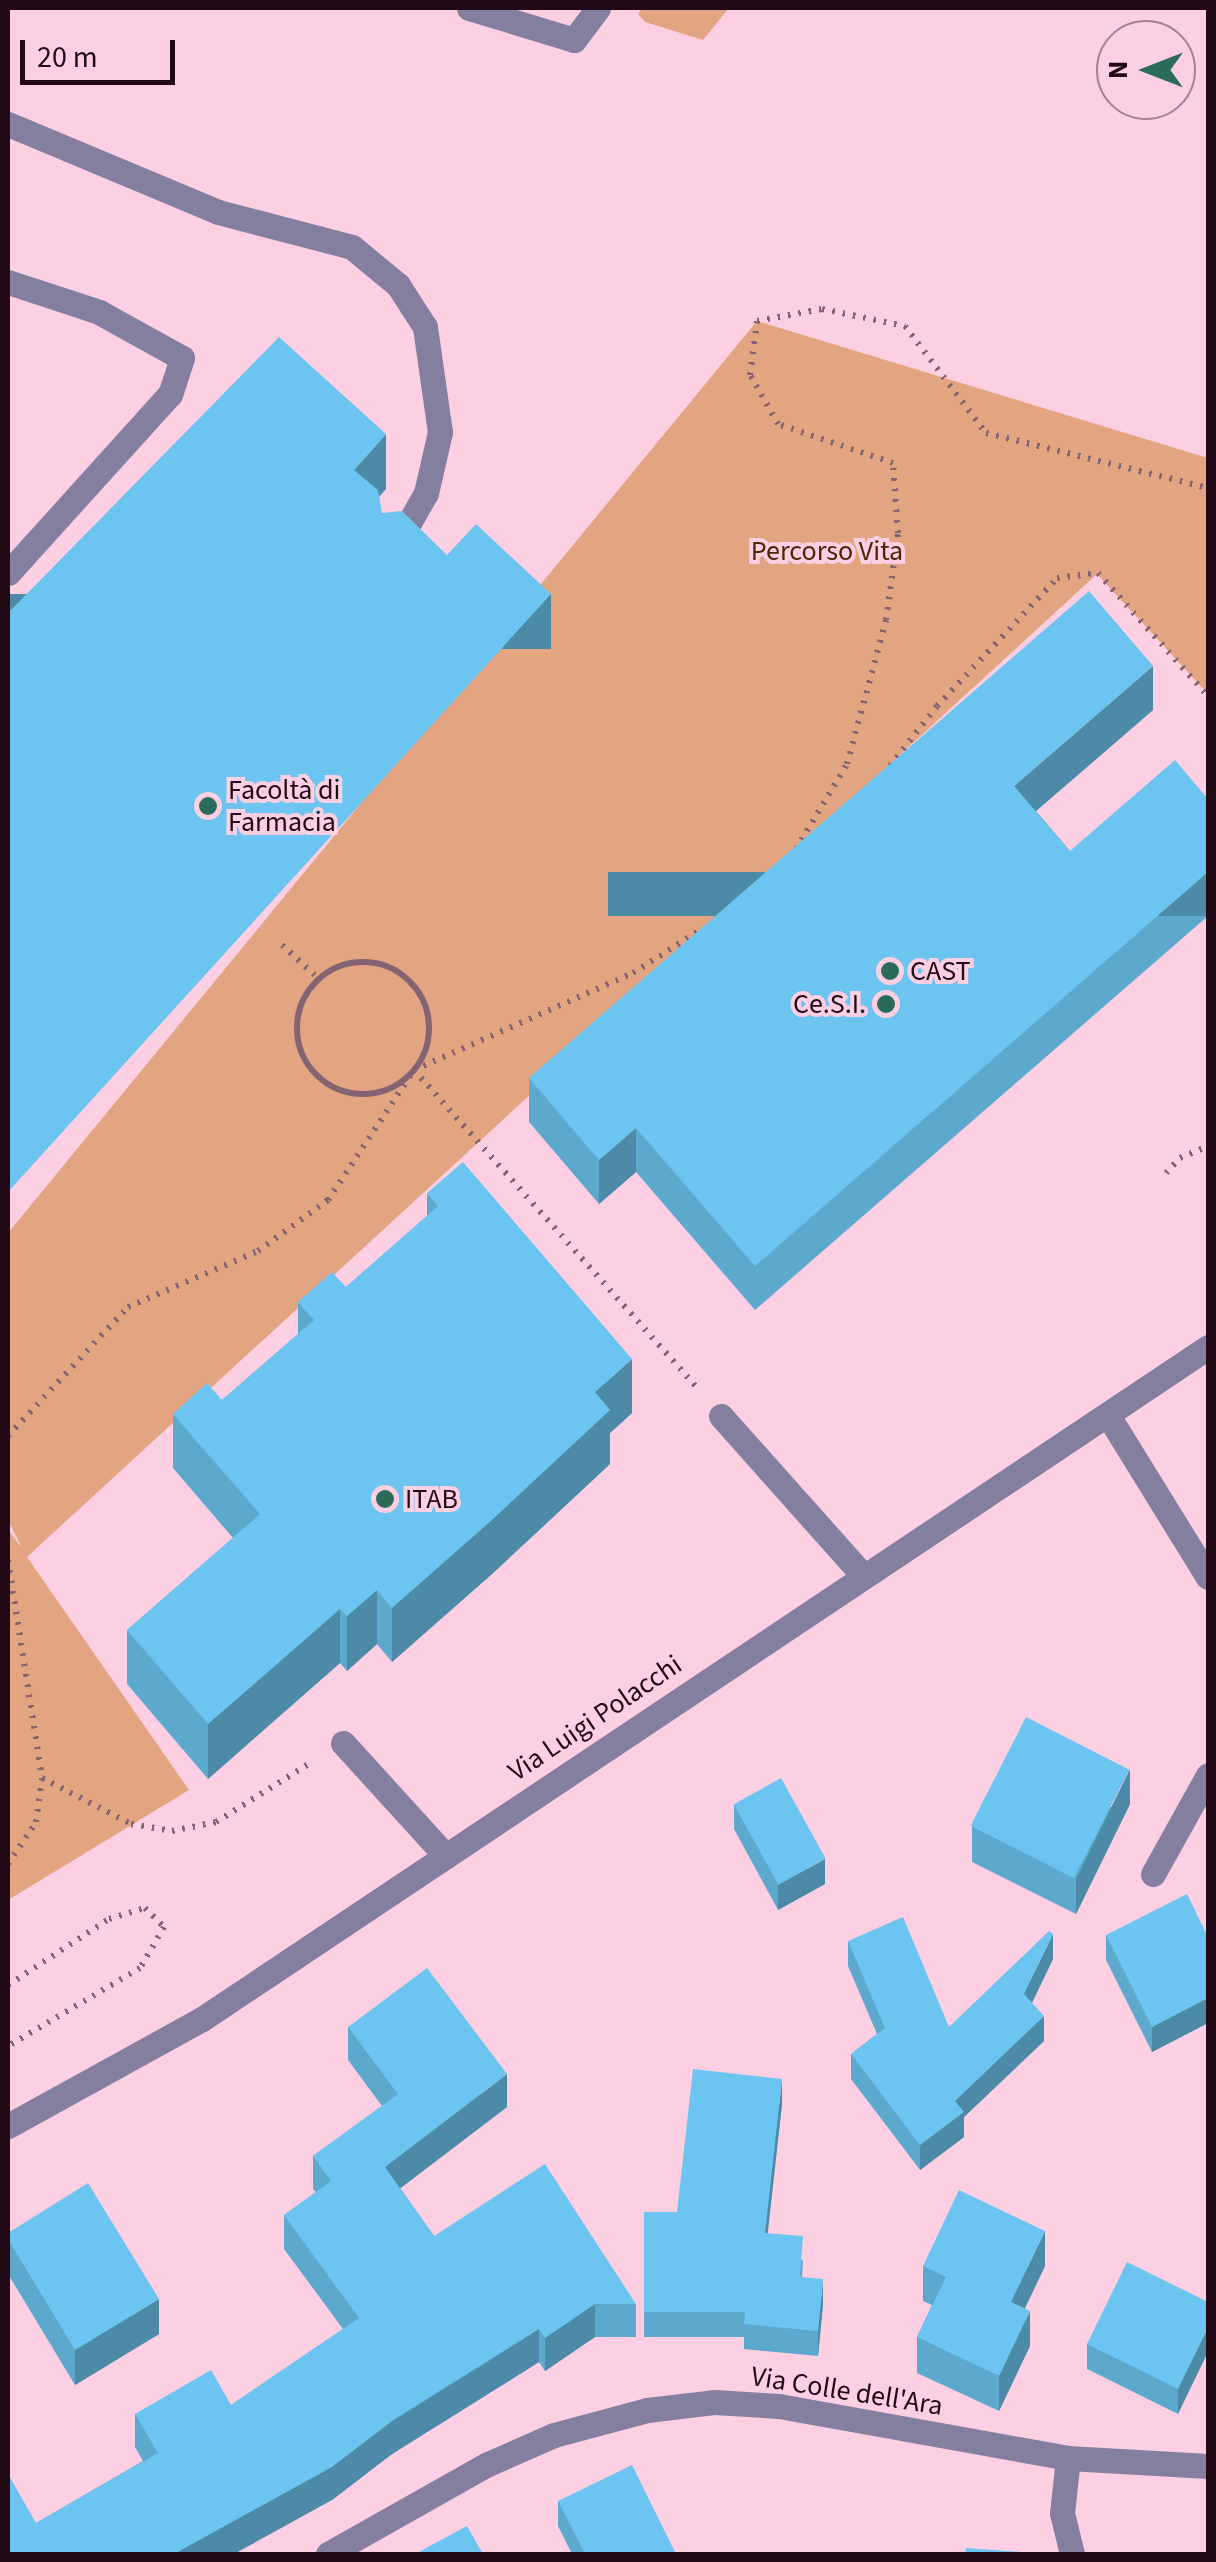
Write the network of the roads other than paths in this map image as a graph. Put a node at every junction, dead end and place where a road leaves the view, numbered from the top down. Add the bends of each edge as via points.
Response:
1 (469, 8) edge
2 (598, 8) edge
3 (8, 124) edge
4 (8, 282) edge
5 (391, 554) edge
6 (8, 574) edge
7 (1208, 1347) edge
8 (721, 1416) road end
9 (1109, 1417) junction
10 (862, 1574) junction
11 (1208, 1577) edge
12 (343, 1743) road end
13 (1208, 1775) edge
14 (446, 1856) junction
15 (1154, 1874) dead end
16 (8, 2126) edge
17 (1068, 2458) junction
18 (1208, 2466) edge
19 (328, 2554) edge
20 (1072, 2554) edge

1 - 2 street via 574,40
3 - 5 street via 218,212 352,247 398,285 425,327 440,432 426,493
4 - 6 street via 99,312 182,358 170,394
7 - 9 street, Via Luigi Polacchi
8 - 10 street
9 - 10 street, Via Luigi Polacchi
9 - 11 street
10 - 14 street, Via Luigi Polacchi
12 - 14 street
13 - 15 street
14 - 16 street, Via Luigi Polacchi via 202,2019
17 - 18 street, Via Colle dell'Ara
17 - 19 street, Via Colle dell'Ara via 780,2406 714,2402 647,2410 554,2435 488,2464
17 - 20 street via 1062,2512

